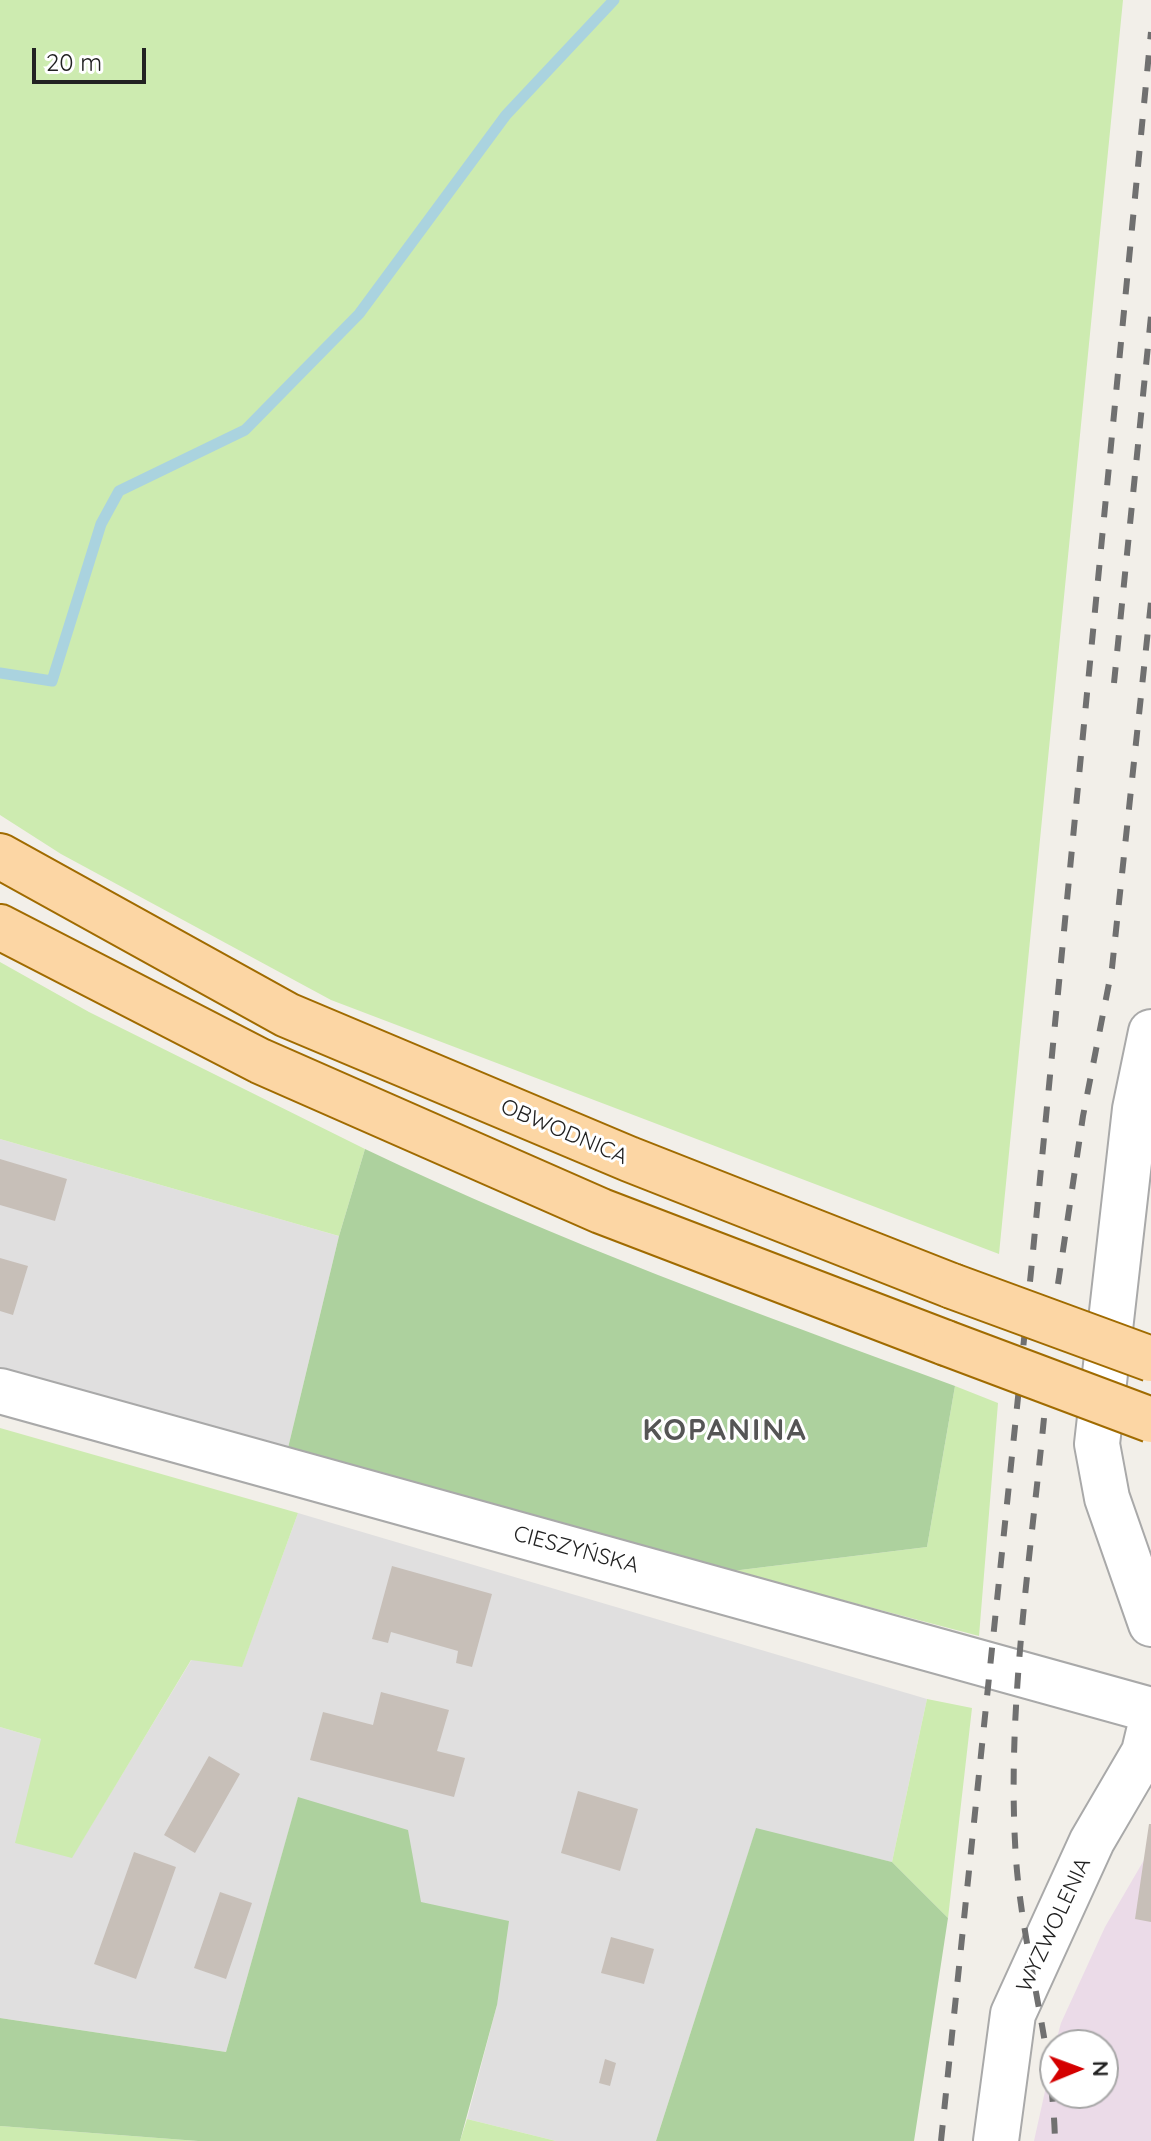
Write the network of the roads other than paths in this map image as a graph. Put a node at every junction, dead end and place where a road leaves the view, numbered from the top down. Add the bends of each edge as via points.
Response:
1 (0, 856) edge
2 (0, 927) edge
3 (1151, 1032) edge
4 (1151, 1359) edge
5 (0, 1391) edge
6 (1151, 1420) edge
7 (1151, 1624) edge
8 (1151, 1710) edge
9 (1151, 1723) edge
10 (996, 2141) edge

1 - 4 main road, OBWODNICA, bridge via 287,1015 629,1159
2 - 6 main road, bridge via 302,1080 601,1211
3 - 7 street via 1135,1109 1097,1444 1107,1498
5 - 8 street, CIESZYŃSKA
9 - 10 street, WYZWOLENIA via 1144,1752 1092,1841 1013,2014

